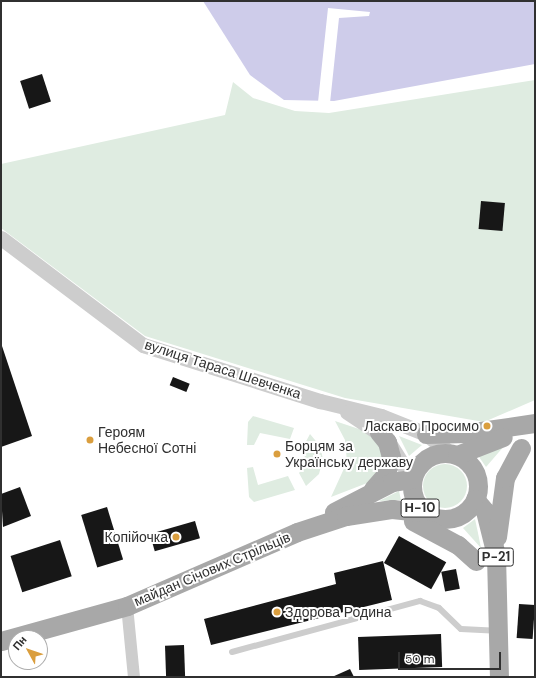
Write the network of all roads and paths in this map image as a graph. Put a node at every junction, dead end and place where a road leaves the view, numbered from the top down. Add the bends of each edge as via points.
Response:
1 (1, 238) edge
2 (334, 404) junction
3 (535, 423) edge
4 (379, 432) junction
5 (426, 434) junction
6 (528, 443) edge
7 (454, 454) junction
8 (413, 476) junction
9 (364, 495) junction
10 (476, 496) junction
11 (430, 515) junction
12 (346, 516) junction
13 (297, 532) junction
14 (496, 555) junction
15 (476, 561) junction
16 (127, 606) junction
17 (498, 625) junction
18 (1, 641) edge
19 (232, 652) dead end
20 (134, 677) edge
21 (499, 677) edge

1 - 2 street, вулиця Тараса Шевченка via 143,345
2 - 4 street, вулиця Тараса Шевченка
2 - 5 street, вулиця Тараса Шевченка via 381,416
3 - 5 main road via 474,432
3 - 7 main road
4 - 8 street, вулиця Тараса Шевченка via 394,446 404,468
4 - 9 main road via 389,446 390,465 383,480
5 - 7 street, вулиця Тараса Шевченка
6 - 10 main road, Н-10
6 - 14 main road via 511,463 501,494
7 - 8 main road via 427,458
7 - 10 main road via 473,468
8 - 9 main road, майдан Січових Стрільців / Н-10
8 - 11 main road, Н-10 via 412,494
9 - 13 main road, майдан Січових Стрільців / Н-10
10 - 11 main road, Н-10 via 462,514
10 - 14 main road, Р-21 via 485,511
11 - 12 main road, майдан Січових Стрільців / Н-10 via 376,510
11 - 15 main road, Р-21
12 - 13 main road, майдан Січових Стрільців / Н-10
12 - 15 main road via 379,513 410,520 445,537
13 - 16 main road, майдан Січових Стрільців / Н-10
14 - 17 main road, Р-21
15 - 17 main road, Р-21
16 - 18 main road, Н-10
16 - 20 street
17 - 19 lane via 461,629 438,608 420,601
17 - 21 main road, Р-21

